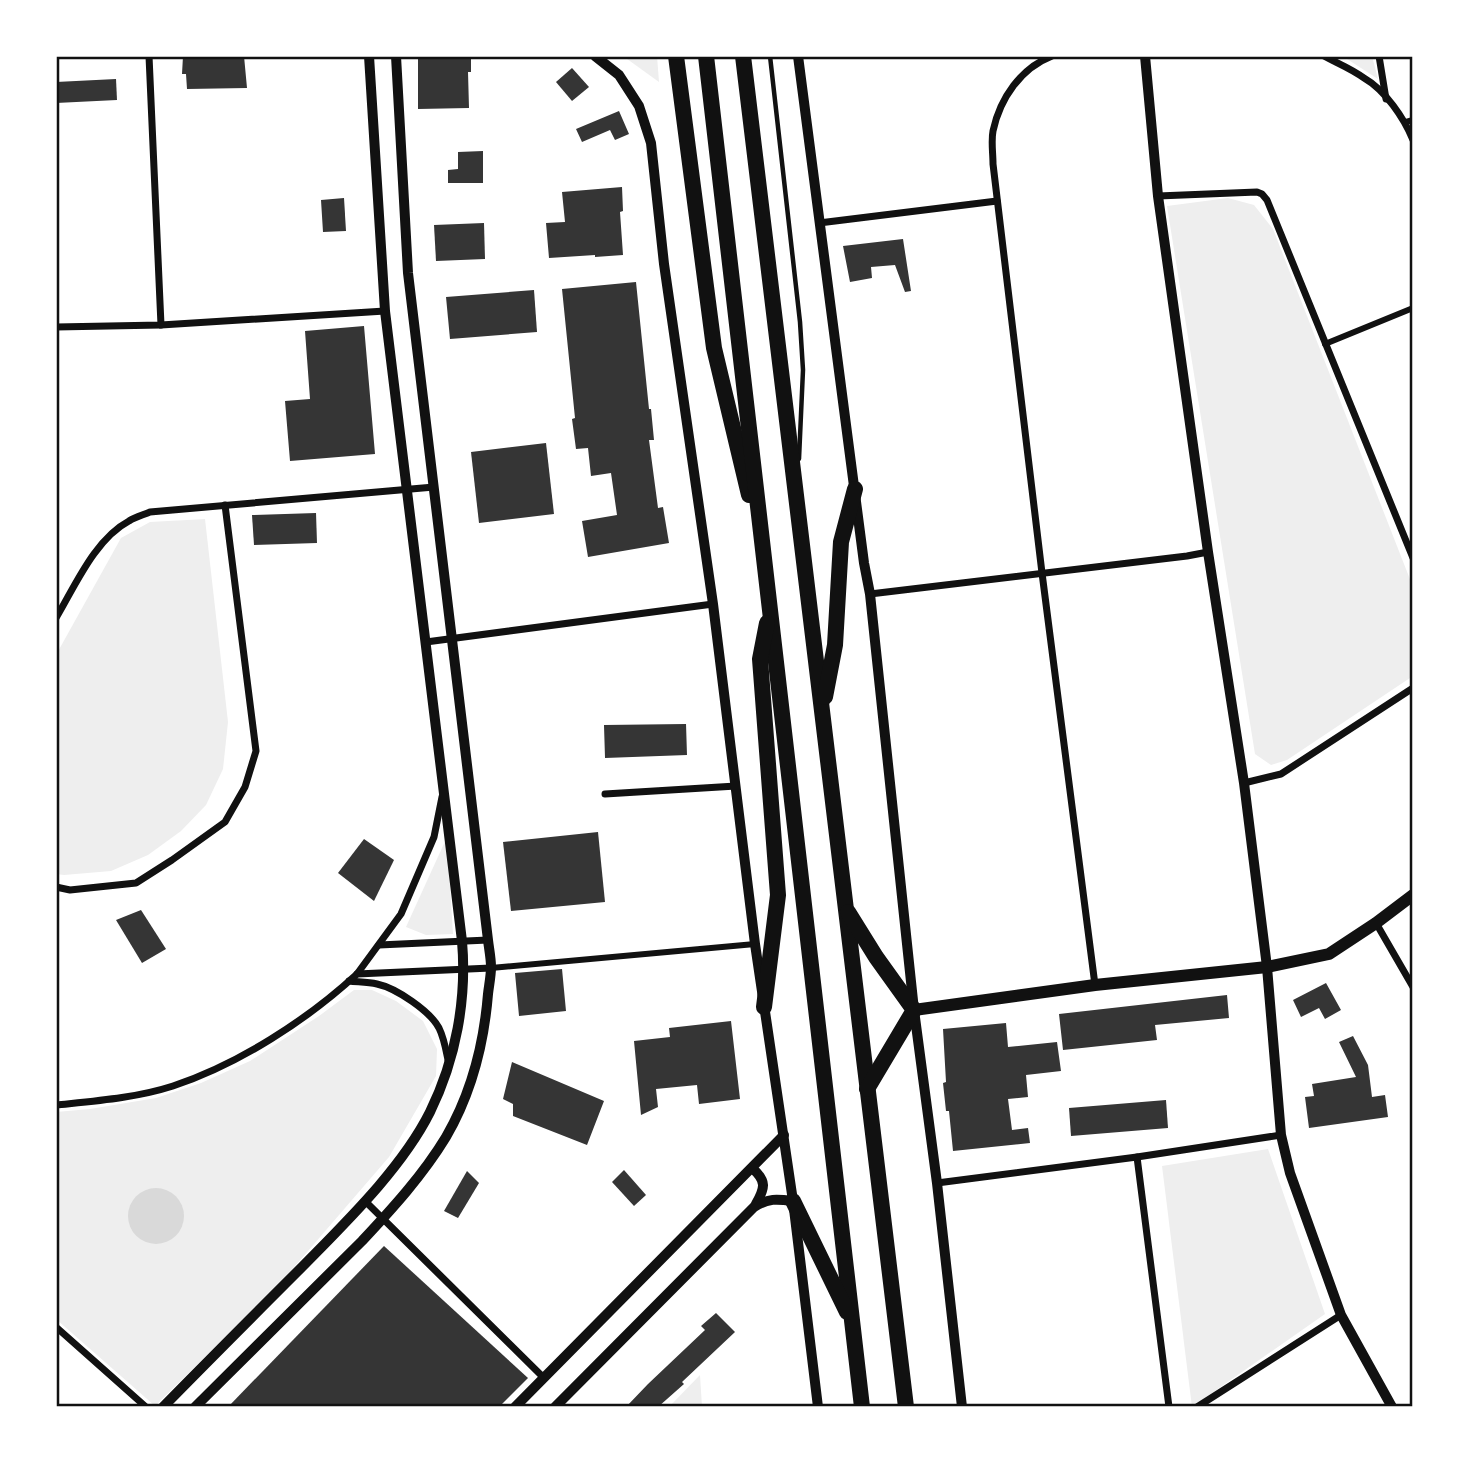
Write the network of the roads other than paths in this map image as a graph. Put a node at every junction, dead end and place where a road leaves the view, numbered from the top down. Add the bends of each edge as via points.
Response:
1 (149, 56) edge
2 (369, 56) edge
3 (396, 56) edge
4 (594, 56) edge
5 (676, 56) edge
6 (706, 56) edge
7 (743, 56) edge
8 (770, 56) edge
9 (798, 56) edge
10 (1052, 56) edge
11 (1145, 56) edge
12 (1324, 56) edge
13 (1379, 56) edge
14 (1387, 99) junction
15 (1409, 121) edge
16 (1413, 140) edge
17 (1158, 196) junction
18 (997, 201) junction
19 (819, 223) junction
20 (1413, 308) edge
21 (385, 311) junction
22 (161, 325) junction
23 (56, 327) edge
24 (1325, 344) junction
25 (434, 487) junction
26 (407, 489) junction
27 (855, 489) junction
28 (797, 498) junction
29 (225, 505) junction
30 (1208, 552) junction
31 (1413, 558) edge
32 (766, 571) junction
33 (1042, 573) junction
34 (870, 594) junction
35 (770, 603) junction
36 (713, 604) junction
37 (56, 618) edge
38 (452, 638) junction
39 (426, 642) junction
40 (1413, 688) edge
41 (821, 713) junction
42 (1244, 783) junction
43 (443, 786) junction
44 (736, 786) junction
45 (605, 794) dead end
46 (56, 887) edge
47 (1413, 895) edge
48 (845, 907) junction
49 (1376, 923) junction
50 (488, 940) junction
51 (462, 941) junction
52 (755, 944) junction
53 (379, 945) junction
54 (1267, 967) junction
55 (491, 968) junction
56 (464, 970) junction
57 (357, 974) junction
58 (349, 981) junction
59 (1095, 985) junction
60 (1413, 987) edge
61 (764, 1007) junction
62 (914, 1010) junction
63 (449, 1065) junction
64 (867, 1089) junction
65 (56, 1105) edge
66 (784, 1135) junction
67 (1281, 1135) junction
68 (1137, 1157) junction
69 (752, 1168) junction
70 (937, 1182) junction
71 (366, 1201) junction
72 (793, 1201) junction
73 (754, 1207) junction
74 (383, 1218) junction
75 (1341, 1315) junction
76 (853, 1325) junction
77 (56, 1327) edge
78 (544, 1378) junction
79 (146, 1407) edge
80 (163, 1407) edge
81 (195, 1407) edge
82 (515, 1407) edge
83 (555, 1407) edge
84 (818, 1407) edge
85 (862, 1407) edge
86 (906, 1407) edge
87 (961, 1407) edge
88 (1169, 1407) edge
89 (1197, 1407) edge
90 (1392, 1407) edge

1 - 22 street
2 - 21 street
3 - 25 street via 408,273
4 - 36 street via 619,75 639,106 651,143
5 - 32 highway via 714,348
6 - 32 highway
7 - 28 highway
8 - 28 lane via 803,370
9 - 19 street
10 - 18 street via 1018,78 1001,106 992,133
11 - 17 street
12 - 14 street via 1365,78
13 - 14 street
14 - 15 street
15 - 16 street
17 - 24 street via 1262,194
17 - 30 street
18 - 19 street
18 - 33 street
19 - 27 street
20 - 24 street
21 - 22 street
21 - 26 street
22 - 23 street
24 - 31 street
25 - 26 street
25 - 38 street
26 - 29 street
26 - 39 street
27 - 34 street
27 - 41 highway via 841,542 835,645
28 - 41 highway
29 - 37 street via 150,512 128,521 107,537 92,557
29 - 46 street via 256,751 245,787 225,822 136,883 70,890
30 - 33 street
30 - 42 street
32 - 35 highway
33 - 34 street
33 - 59 street
34 - 62 street
35 - 61 highway via 760,659 778,895
35 - 76 highway
36 - 38 street
36 - 44 street
38 - 39 street
38 - 50 street
39 - 43 street
40 - 42 street via 1282,774
41 - 48 highway
42 - 54 street
43 - 51 street
43 - 53 street via 435,837 401,915
44 - 45 street
44 - 52 street
47 - 49 main road
48 - 62 highway
48 - 64 highway
49 - 54 main road via 1329,954
49 - 60 street
50 - 51 street
50 - 55 street
51 - 53 street
51 - 56 street
52 - 55 street
52 - 61 street
53 - 57 street
54 - 59 main road
54 - 67 street
55 - 56 street
55 - 74 street via 480,1044 459,1110 426,1167
56 - 57 street
56 - 63 street
57 - 58 street
58 - 63 street via 378,984 420,1009 439,1027
58 - 65 street via 287,1028 214,1070 172,1086
59 - 62 main road
61 - 66 street
62 - 64 highway
62 - 70 street
63 - 71 street via 430,1112 408,1149
64 - 86 highway
66 - 69 street
66 - 72 street
67 - 68 street
67 - 75 street
68 - 70 street
68 - 88 street
69 - 73 street via 763,1182
69 - 78 street
70 - 87 street
71 - 74 street
71 - 80 street
72 - 73 street via 776,1198
72 - 76 highway
72 - 84 street
73 - 83 street
74 - 78 street
74 - 81 street
75 - 89 street
75 - 90 street
76 - 85 highway
77 - 79 street
78 - 82 street

